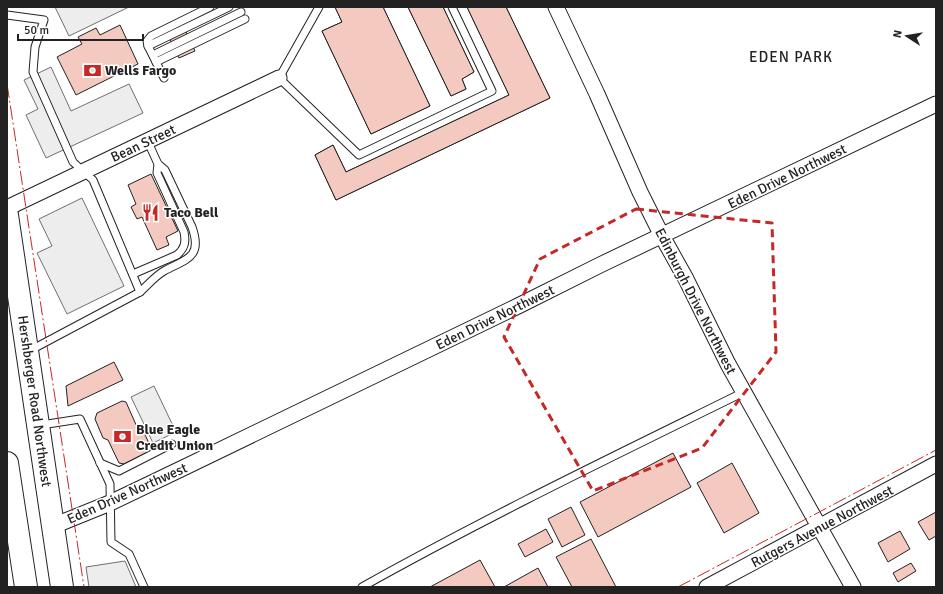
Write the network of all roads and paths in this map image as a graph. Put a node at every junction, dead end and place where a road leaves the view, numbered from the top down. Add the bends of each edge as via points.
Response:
1 (210, 7) edge
2 (228, 7) edge
3 (319, 7) edge
4 (452, 7) edge
5 (556, 7) edge
6 (241, 12) dead end
7 (7, 15) edge
8 (245, 19) dead end
9 (148, 46) junction
10 (154, 58) junction
11 (164, 78) dead end
12 (279, 78) junction
13 (936, 104) edge
14 (147, 140) junction
15 (158, 164) junction
16 (83, 171) junction
17 (7, 208) edge
18 (7, 215) edge
19 (662, 236) junction
20 (133, 274) junction
21 (140, 292) junction
22 (27, 352) junction
23 (744, 392) junction
24 (38, 425) junction
25 (172, 444) dead end
26 (7, 462) edge
27 (100, 464) junction
28 (936, 464) edge
29 (110, 503) junction
30 (53, 526) junction
31 (820, 527) junction
32 (26, 587) edge
33 (62, 587) edge
34 (144, 587) edge
35 (362, 587) edge
36 (707, 587) edge
37 (853, 587) edge

1 - 9 lane via 151,36 147,41
2 - 9 lane
3 - 12 lane
4 - 12 lane via 492,91 359,155
5 - 19 street, Edinburgh Drive Northwest
6 - 10 lane
7 - 16 lane via 44,20 35,47 33,72 73,162
8 - 10 lane
9 - 10 lane
10 - 11 lane
12 - 14 street, Bean Street
13 - 19 street, Eden Drive Northwest
14 - 15 lane
14 - 16 street, Bean Street
15 - 20 lane via 157,173 184,232 185,246 177,255
15 - 21 lane via 165,170 192,227 196,236 195,246 192,255 185,261 163,272
16 - 17 street, Bean Street
16 - 20 lane via 93,180
18 - 22 main road, Hershberger Road Northwest
19 - 23 street, Edinburgh Drive Northwest
19 - 29 street, Eden Drive Northwest
20 - 21 lane
21 - 22 lane
22 - 24 main road, Hershberger Road Northwest
23 - 31 street, Edinburgh Drive Northwest
23 - 35 lane via 608,459
24 - 27 lane via 80,419
24 - 30 main road, Hershberger Road Northwest
25 - 27 lane via 119,471
26 - 32 main road via 16,541
27 - 29 lane via 110,484
28 - 31 street, Rutgers Avenue Northwest
29 - 30 street, Eden Drive Northwest
29 - 34 lane via 111,542 129,554
30 - 33 main road, Hershberger Road Northwest
31 - 36 street, Rutgers Avenue Northwest
31 - 37 street, Edinburgh Drive Northwest

